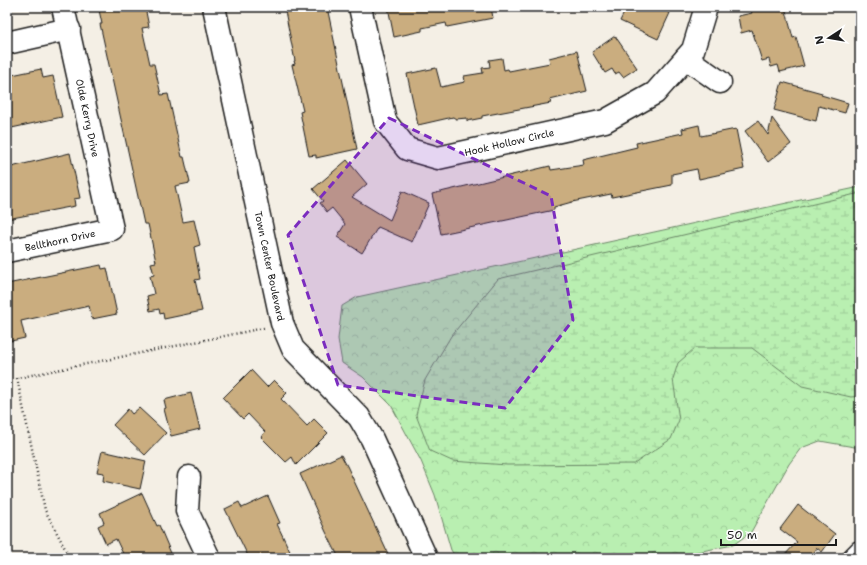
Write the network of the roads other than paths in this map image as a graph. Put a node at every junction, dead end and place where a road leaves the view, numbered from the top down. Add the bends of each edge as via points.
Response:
1 (63, 7) edge
2 (214, 7) edge
3 (360, 7) edge
4 (706, 7) edge
5 (69, 29) junction
6 (7, 43) edge
7 (686, 58) junction
8 (720, 82) dead end
9 (112, 229) joint
10 (7, 251) edge
11 (189, 477) dead end
12 (860, 552) edge
13 (209, 558) edge
14 (426, 558) edge
15 (854, 558) edge

1 - 5 street, Olde Kerry Drive
2 - 14 street, Town Center Boulevard via 282,323 293,349 359,417 372,439
3 - 7 street, Hook Hollow Circle via 385,121 407,149 438,158 605,121 655,93
4 - 7 street, Hook Hollow Circle via 693,50
5 - 6 street
5 - 9 street, Olde Kerry Drive
7 - 8 street
9 - 10 street, Bellthorn Drive
11 - 13 street via 187,511
12 - 15 street

